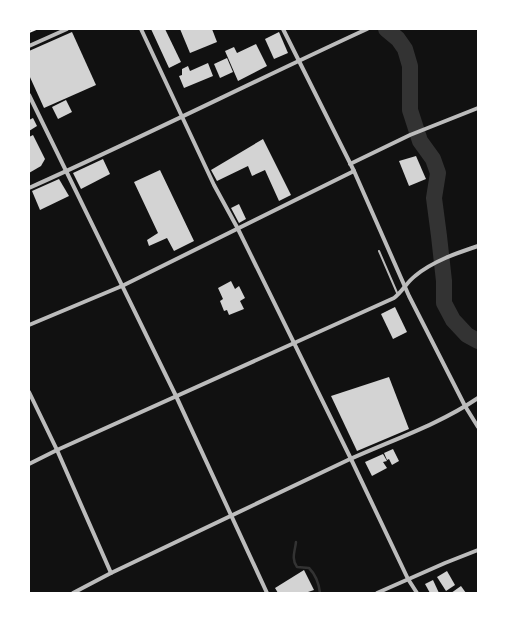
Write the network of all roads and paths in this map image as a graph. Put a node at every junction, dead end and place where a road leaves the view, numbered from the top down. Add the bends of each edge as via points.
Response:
1 (36, 29) edge
2 (67, 29) edge
3 (141, 29) edge
4 (284, 29) edge
5 (367, 29) edge
6 (29, 32) edge
7 (29, 46) edge
8 (299, 60) junction
9 (29, 95) edge
10 (478, 108) edge
11 (183, 117) junction
12 (350, 164) junction
13 (354, 171) junction
14 (66, 172) junction
15 (29, 188) edge
16 (238, 229) junction
17 (478, 246) edge
18 (379, 252) dead end
19 (122, 286) junction
20 (405, 286) junction
21 (398, 295) junction
22 (29, 325) edge
23 (294, 343) junction
24 (29, 392) edge
25 (176, 396) junction
26 (478, 398) edge
27 (465, 406) junction
28 (478, 427) edge
29 (57, 450) junction
30 (351, 459) junction
31 (29, 464) edge
32 (231, 516) junction
33 (478, 550) edge
34 (111, 573) junction
35 (408, 579) junction
36 (73, 593) edge
37 (267, 593) edge
38 (377, 593) edge
39 (417, 593) edge

1 - 6 path
2 - 7 street
3 - 11 street
4 - 8 street
5 - 8 street
8 - 11 street
8 - 12 street
9 - 14 street
10 - 12 street via 410,135
11 - 14 street
11 - 16 street
12 - 13 street
13 - 16 street
13 - 20 street
14 - 15 street
14 - 19 street
16 - 19 street
16 - 23 street
17 - 20 street via 436,263 414,276
18 - 21 lane
19 - 22 street
19 - 25 street
20 - 21 street
20 - 27 street
21 - 23 street
23 - 25 street
23 - 30 street
24 - 29 street
25 - 29 street
25 - 32 street
26 - 27 street
27 - 28 street
27 - 30 street via 430,426
29 - 31 street
29 - 34 street
30 - 32 street
30 - 35 street
32 - 34 street
32 - 37 street
33 - 35 street
34 - 36 street
35 - 38 street
35 - 39 street

